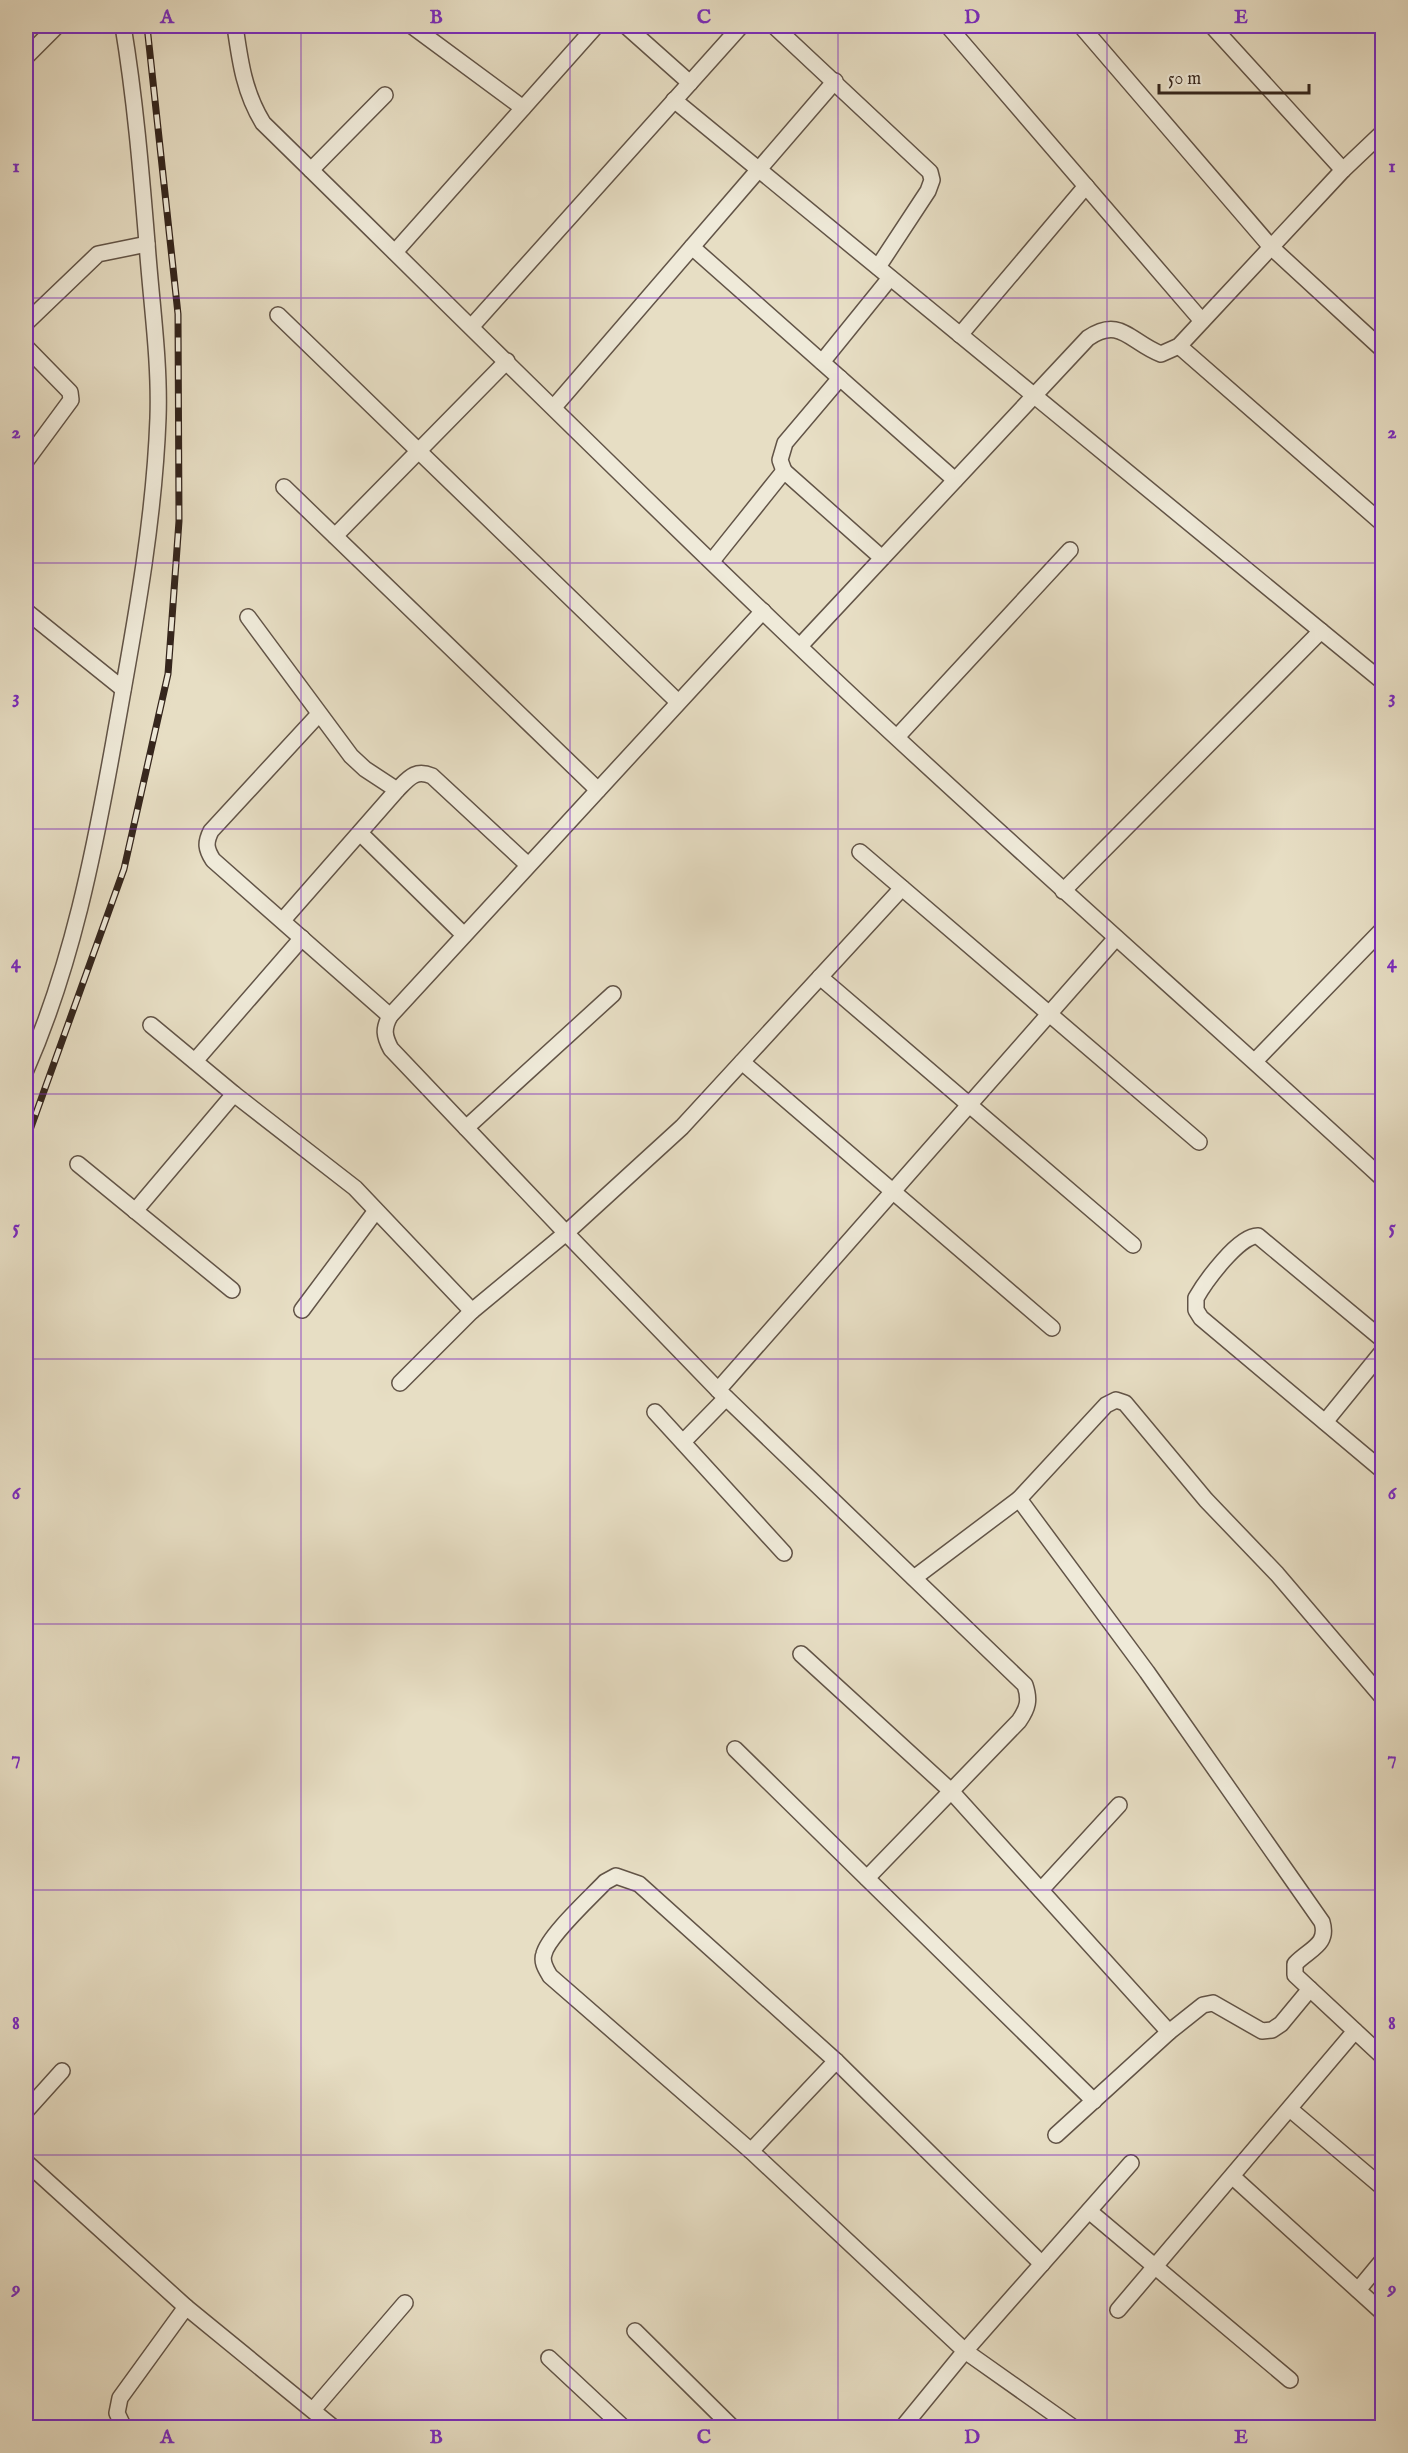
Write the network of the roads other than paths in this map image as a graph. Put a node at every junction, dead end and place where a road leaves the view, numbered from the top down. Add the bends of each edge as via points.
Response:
1 (57, 26) edge
2 (123, 26) edge
3 (235, 26) edge
4 (412, 26) edge
5 (596, 26) edge
6 (626, 26) edge
7 (741, 26) edge
8 (774, 26) edge
9 (1081, 26) edge
10 (1212, 26) edge
11 (955, 28) edge
12 (26, 57) edge
13 (835, 81) junction
14 (690, 82) junction
15 (385, 94) dead end
16 (674, 100) junction
17 (523, 108) junction
18 (1381, 139) edge
19 (759, 169) junction
20 (311, 170) junction
21 (1342, 170) junction
22 (1086, 186) junction
23 (147, 244) junction
24 (692, 247) junction
25 (1271, 247) junction
26 (395, 252) junction
27 (878, 267) junction
28 (890, 278) junction
29 (278, 315) dead end
30 (1202, 321) junction
31 (26, 323) edge
32 (472, 327) junction
33 (960, 335) junction
34 (26, 346) edge
35 (1179, 346) junction
36 (1383, 349) edge
37 (507, 361) junction
38 (822, 362) junction
39 (840, 378) junction
40 (1034, 396) junction
41 (554, 407) junction
42 (419, 452) junction
43 (26, 461) edge
44 (784, 471) junction
45 (955, 480) junction
46 (284, 487) dead end
47 (1383, 523) edge
48 (335, 536) junction
49 (1070, 550) dead end
50 (882, 558) junction
51 (712, 561) junction
52 (26, 611) edge
53 (763, 611) junction
54 (248, 617) dead end
55 (1321, 631) junction
56 (800, 646) junction
57 (1383, 681) edge
58 (123, 689) junction
59 (678, 702) junction
60 (319, 714) junction
61 (897, 737) junction
62 (397, 790) junction
63 (598, 790) junction
64 (360, 833) junction
65 (860, 852) dead end
66 (528, 865) junction
67 (902, 888) junction
68 (1063, 891) junction
69 (283, 920) junction
70 (1383, 930) edge
71 (464, 935) junction
72 (302, 938) junction
73 (1116, 938) junction
74 (820, 977) junction
75 (613, 994) dead end
76 (1049, 1014) junction
77 (390, 1016) junction
78 (151, 1025) dead end
79 (195, 1061) junction
80 (1255, 1061) junction
81 (742, 1062) junction
82 (26, 1070) edge
83 (234, 1094) junction
84 (969, 1104) junction
85 (466, 1128) junction
86 (1199, 1142) dead end
87 (78, 1164) dead end
88 (1381, 1172) edge
89 (893, 1191) junction
90 (135, 1211) junction
91 (375, 1212) junction
92 (566, 1233) junction
93 (1133, 1245) dead end
94 (232, 1290) dead end
95 (302, 1310) dead end
96 (472, 1311) junction
97 (1052, 1328) dead end
98 (1383, 1339) edge
99 (1383, 1352) edge
100 (400, 1383) dead end
101 (722, 1394) junction
102 (655, 1412) dead end
103 (1325, 1422) junction
104 (682, 1442) junction
105 (1383, 1470) edge
106 (1019, 1499) junction
107 (784, 1552) dead end
108 (914, 1578) junction
109 (801, 1654) dead end
110 (1383, 1697) edge
111 (735, 1749) dead end
112 (951, 1791) junction
113 (1119, 1805) dead end
114 (867, 1878) junction
115 (1041, 1890) junction
116 (1310, 1989) junction
117 (1355, 2031) junction
118 (1169, 2032) junction
119 (1383, 2056) edge
120 (836, 2061) junction
121 (62, 2071) dead end
122 (1094, 2101) junction
123 (1291, 2109) junction
124 (26, 2111) edge
125 (1056, 2135) dead end
126 (751, 2151) junction
127 (26, 2162) edge
128 (1131, 2163) dead end
129 (1233, 2177) junction
130 (1383, 2187) edge
131 (1089, 2211) junction
132 (1383, 2261) edge
133 (1042, 2264) junction
134 (1155, 2267) junction
135 (1358, 2290) junction
136 (405, 2303) dead end
137 (186, 2307) junction
138 (1118, 2310) dead end
139 (1383, 2312) edge
140 (634, 2331) dead end
141 (965, 2351) junction
142 (549, 2358) dead end
143 (1290, 2380) dead end
144 (313, 2410) junction
145 (1383, 2423) edge
146 (124, 2427) edge
147 (334, 2427) edge
148 (624, 2427) edge
149 (733, 2427) edge
150 (902, 2427) edge
151 (1074, 2427) edge
152 (1379, 2427) edge

1 - 12 street
2 - 23 street via 143,171
3 - 20 street via 249,100 263,123
4 - 17 street
5 - 17 street
6 - 14 street
7 - 14 street
8 - 13 street
9 - 25 street
10 - 21 street
11 - 22 street
13 - 19 street
13 - 27 street via 930,172 932,180
14 - 16 street
15 - 20 street
16 - 19 street
16 - 32 street
17 - 26 street
18 - 21 street
19 - 24 street
19 - 27 street
20 - 26 street
21 - 25 street
22 - 30 street
22 - 33 street
23 - 31 street via 98,254
23 - 58 street via 158,416 154,490
24 - 38 street
24 - 41 street
25 - 30 street
25 - 36 street
26 - 32 street
27 - 28 street
28 - 33 street
28 - 38 street
29 - 42 street
30 - 35 street
32 - 37 street
33 - 40 street
34 - 43 street via 70,392 71,400
35 - 40 street via 1161,354 1113,327 1101,329
35 - 47 street
37 - 41 street
37 - 42 street
38 - 39 street
39 - 44 street via 785,443 780,460
39 - 45 street
40 - 45 street
40 - 55 street
41 - 51 street
42 - 48 street
42 - 59 street
44 - 50 street
44 - 51 street
45 - 50 street
46 - 48 street
48 - 63 street
49 - 61 street
50 - 56 street
51 - 53 street
52 - 58 street
53 - 56 street
53 - 59 street
54 - 60 street
55 - 57 street
55 - 68 street
56 - 61 street
58 - 82 street via 94,856 64,967
59 - 63 street
60 - 62 street via 364,769
60 - 69 street via 206,841 213,860
61 - 68 street
62 - 64 street
62 - 66 street via 412,775 422,772 432,776
63 - 66 street
64 - 69 street
64 - 71 street
65 - 67 street
66 - 71 street
67 - 74 street
67 - 76 street
68 - 73 street
69 - 72 street
70 - 80 street
71 - 77 street
72 - 77 street
72 - 79 street
73 - 76 street
73 - 80 street
74 - 81 street
74 - 84 street
75 - 85 street
76 - 84 street
76 - 86 street
77 - 85 street via 384,1027 391,1049
78 - 79 street
79 - 83 street
80 - 88 street
81 - 89 street
81 - 92 street via 682,1127
83 - 90 street
83 - 91 street via 355,1188
84 - 89 street
84 - 93 street
85 - 92 street
87 - 90 street
89 - 97 street
89 - 101 street
90 - 94 street
91 - 95 street
91 - 96 street
92 - 96 street
92 - 101 street
96 - 100 street
98 - 103 street via 1258,1236 1240,1242 1200,1290 1196,1310 1201,1318
99 - 103 street
101 - 104 street
101 - 108 street
102 - 104 street
103 - 105 street
104 - 107 street
106 - 108 street
106 - 110 street via 1106,1405 1116,1400 1125,1403 1206,1500 1277,1574
106 - 116 street via 1141,1664 1322,1922 1322,1943 1295,1964 1295,1975
108 - 112 street via 1025,1685 1029,1697 1019,1721
109 - 112 street
111 - 114 street
112 - 114 street
112 - 115 street
113 - 115 street
114 - 122 street
115 - 118 street
116 - 117 street
116 - 118 street via 1272,2030 1263,2031 1213,2002 1203,2005
117 - 119 street
117 - 123 street
118 - 122 street
120 - 126 street
120 - 126 street via 639,1884 616,1876 605,1882 550,1941 543,1954 544,1965 550,1976
120 - 133 street
121 - 124 street
122 - 125 street
123 - 129 street
123 - 130 street
126 - 141 street
127 - 137 street
128 - 131 street
129 - 134 street
129 - 135 street
131 - 133 street
131 - 134 street
132 - 135 street
133 - 141 street
134 - 138 street
134 - 143 street
135 - 139 street
136 - 144 street
137 - 144 street
137 - 146 street via 120,2398 117,2413
140 - 149 street
141 - 150 street
141 - 151 street
142 - 148 street
144 - 147 street
145 - 152 street

